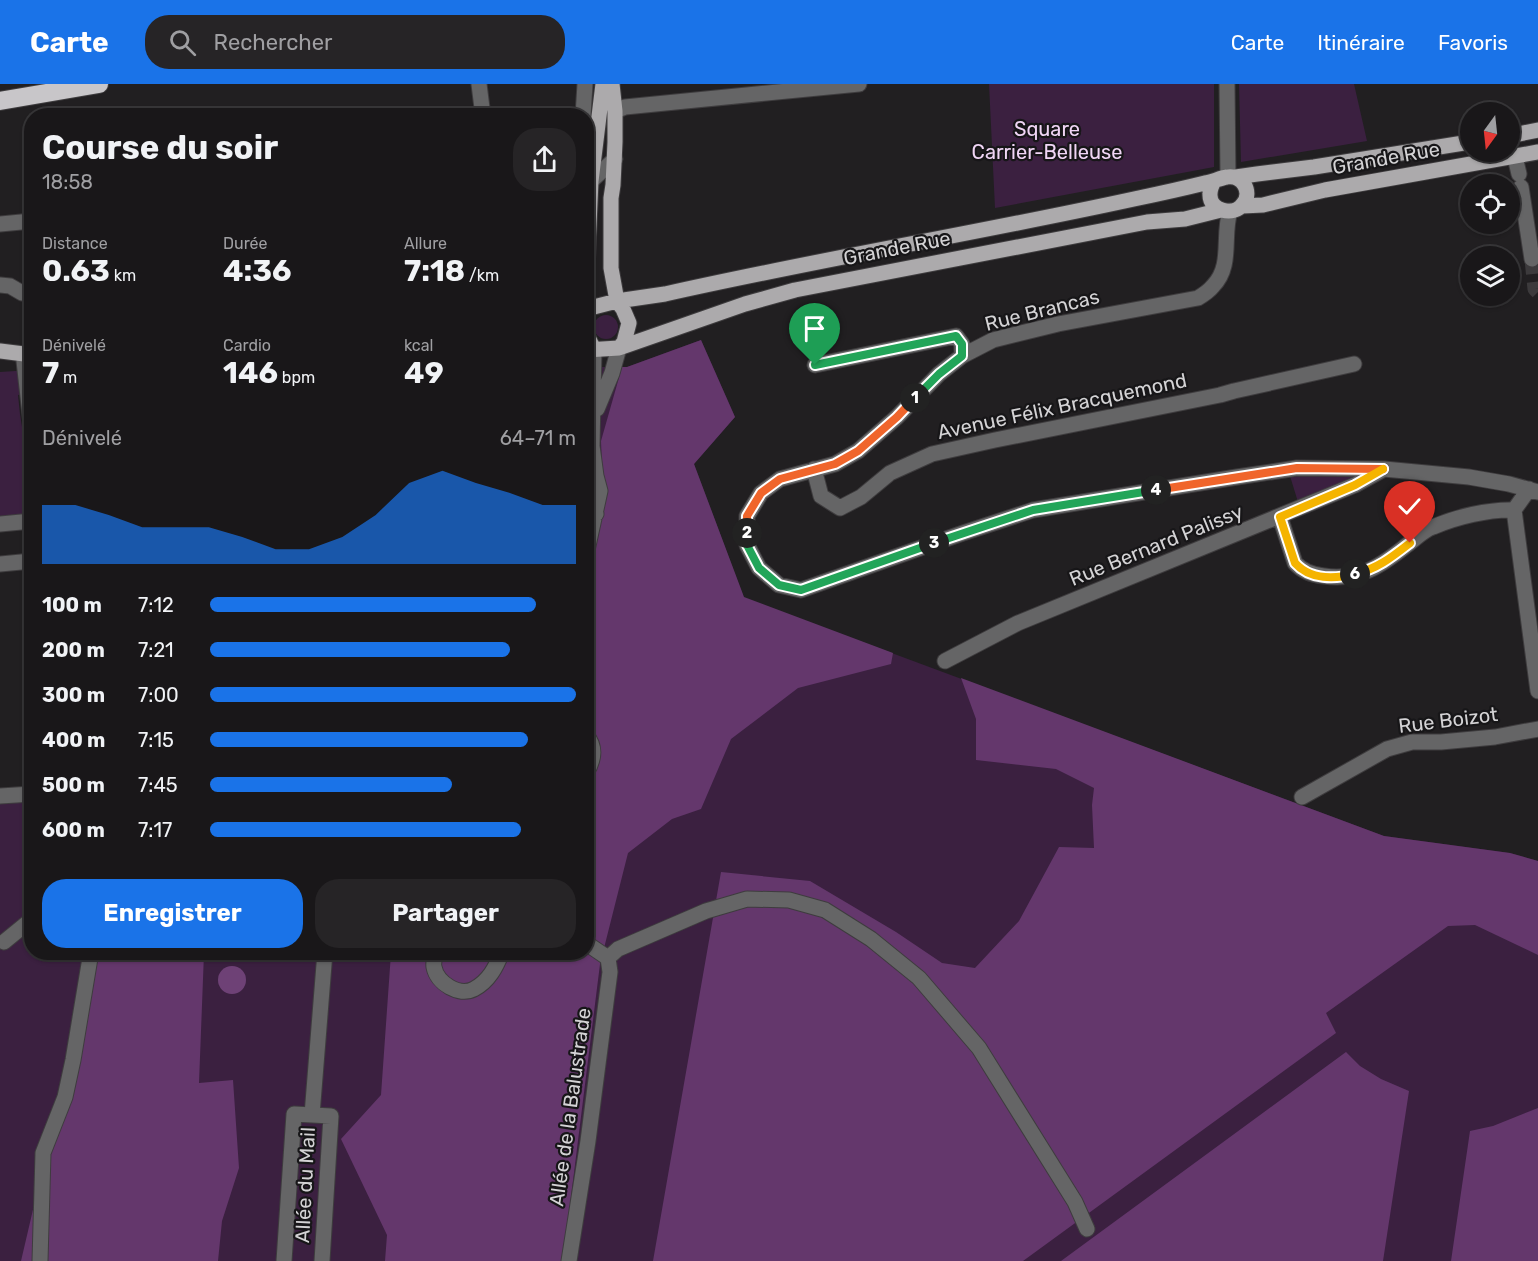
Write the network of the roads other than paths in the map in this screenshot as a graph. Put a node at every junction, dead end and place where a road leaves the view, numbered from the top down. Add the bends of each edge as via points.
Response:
1 (99, 84) edge
2 (478, 84) edge
3 (585, 84) edge
4 (603, 84) edge
5 (612, 84) edge
6 (859, 84) edge
7 (1227, 84) edge
8 (3, 102) edge
9 (482, 108) edge
10 (584, 108) edge
11 (615, 111) junction
12 (1538, 130) edge
13 (1520, 134) edge
14 (594, 140) edge
15 (1460, 144) edge
16 (1538, 153) edge
17 (1520, 156) edge
18 (615, 159) junction
19 (1486, 162) edge
20 (1516, 162) edge
21 (594, 173) edge
22 (1226, 178) junction
23 (594, 182) edge
24 (611, 198) junction
25 (1231, 209) junction
26 (24, 222) edge
27 (0, 224) edge
28 (1532, 259) dead end
29 (0, 285) edge
30 (22, 293) dead end
31 (617, 301) junction
32 (594, 307) edge
33 (24, 345) edge
34 (0, 346) edge
35 (619, 348) junction
36 (594, 350) edge
37 (0, 351) edge
38 (962, 356) junction
39 (24, 358) edge
40 (24, 359) edge
41 (0, 361) edge
42 (1354, 364) dead end
43 (815, 365) dead end
44 (594, 417) edge
45 (814, 469) junction
46 (1384, 469) junction
47 (594, 489) edge
48 (1534, 491) edge
49 (594, 507) edge
50 (1514, 510) junction
51 (596, 514) junction
52 (1280, 517) junction
53 (24, 522) edge
54 (594, 522) edge
55 (0, 524) edge
56 (24, 562) edge
57 (0, 564) edge
58 (945, 661) dead end
59 (1538, 691) edge
60 (1538, 729) edge
61 (24, 794) edge
62 (0, 796) edge
63 (1302, 797) dead end
64 (24, 926) edge
65 (4, 942) dead end
66 (594, 949) edge
67 (608, 958) junction
68 (90, 960) edge
69 (324, 960) edge
70 (435, 960) edge
71 (499, 960) edge
72 (312, 1115) junction
73 (1087, 1229) dead end
74 (40, 1261) edge
75 (284, 1261) edge
76 (322, 1261) edge
77 (569, 1261) edge

1 - 8 highway
2 - 9 street
3 - 10 street
4 - 14 main road
5 - 11 main road
6 - 11 street
7 - 22 street
11 - 18 main road
12 - 13 main road
15 - 22 main road, Grande Rue
16 - 17 main road, Grande Rue
18 - 21 street
18 - 24 main road
19 - 25 main road, Grande Rue
20 - 28 street
22 - 25 main road via 1242,182 1247,192 1245,202
22 - 25 main road via 1209,195 1214,206
22 - 31 main road, Grande Rue via 1134,200
23 - 24 main road
24 - 31 main road via 610,268
25 - 35 main road, Grande Rue via 795,290
25 - 38 street, Rue Brancas via 1226,223 1222,274 1198,298 1058,324 993,340
26 - 27 street
29 - 30 street
31 - 32 main road, Grande Rue
31 - 35 main road via 629,323
33 - 34 main road
35 - 36 main road, Grande Rue
35 - 44 street
37 - 39 main road
38 - 43 street via 962,344 956,336
38 - 45 street, Rue Brancas via 858,451 835,464
40 - 41 main road
42 - 45 street, Avenue Félix Bracquemond via 932,454 890,473 861,497 840,508 821,496
45 - 46 street, Rue Brancas via 780,479 761,493 747,516 747,545 759,568 779,585 801,590 1033,510 1297,468
46 - 48 street, Rue Brancas via 1469,477
46 - 52 street, Rue Bernard Palissy
47 - 51 street via 600,491
48 - 50 street
49 - 51 street
50 - 52 street via 1498,510 1431,527 1386,562 1344,577 1315,575 1300,568
50 - 59 street
51 - 54 street
52 - 58 street, Rue Bernard Palissy via 1018,623
53 - 55 street
56 - 57 street
60 - 63 street, Rue Boizot via 1495,737 1412,742 1388,749
61 - 62 street
64 - 65 street
66 - 67 street
67 - 73 street via 618,949 706,911 747,899 789,900 825,910 871,939 919,978 979,1048 1076,1202
67 - 77 street, Allée de la Balustrade via 610,972 592,1114
68 - 74 street via 65,1097 43,1153
69 - 72 street
70 - 71 street via 434,966 445,985 454,990 472,990 488,978
72 - 75 street, Allée du Mail via 294,1114
72 - 76 street, Allée du Mail via 330,1116

